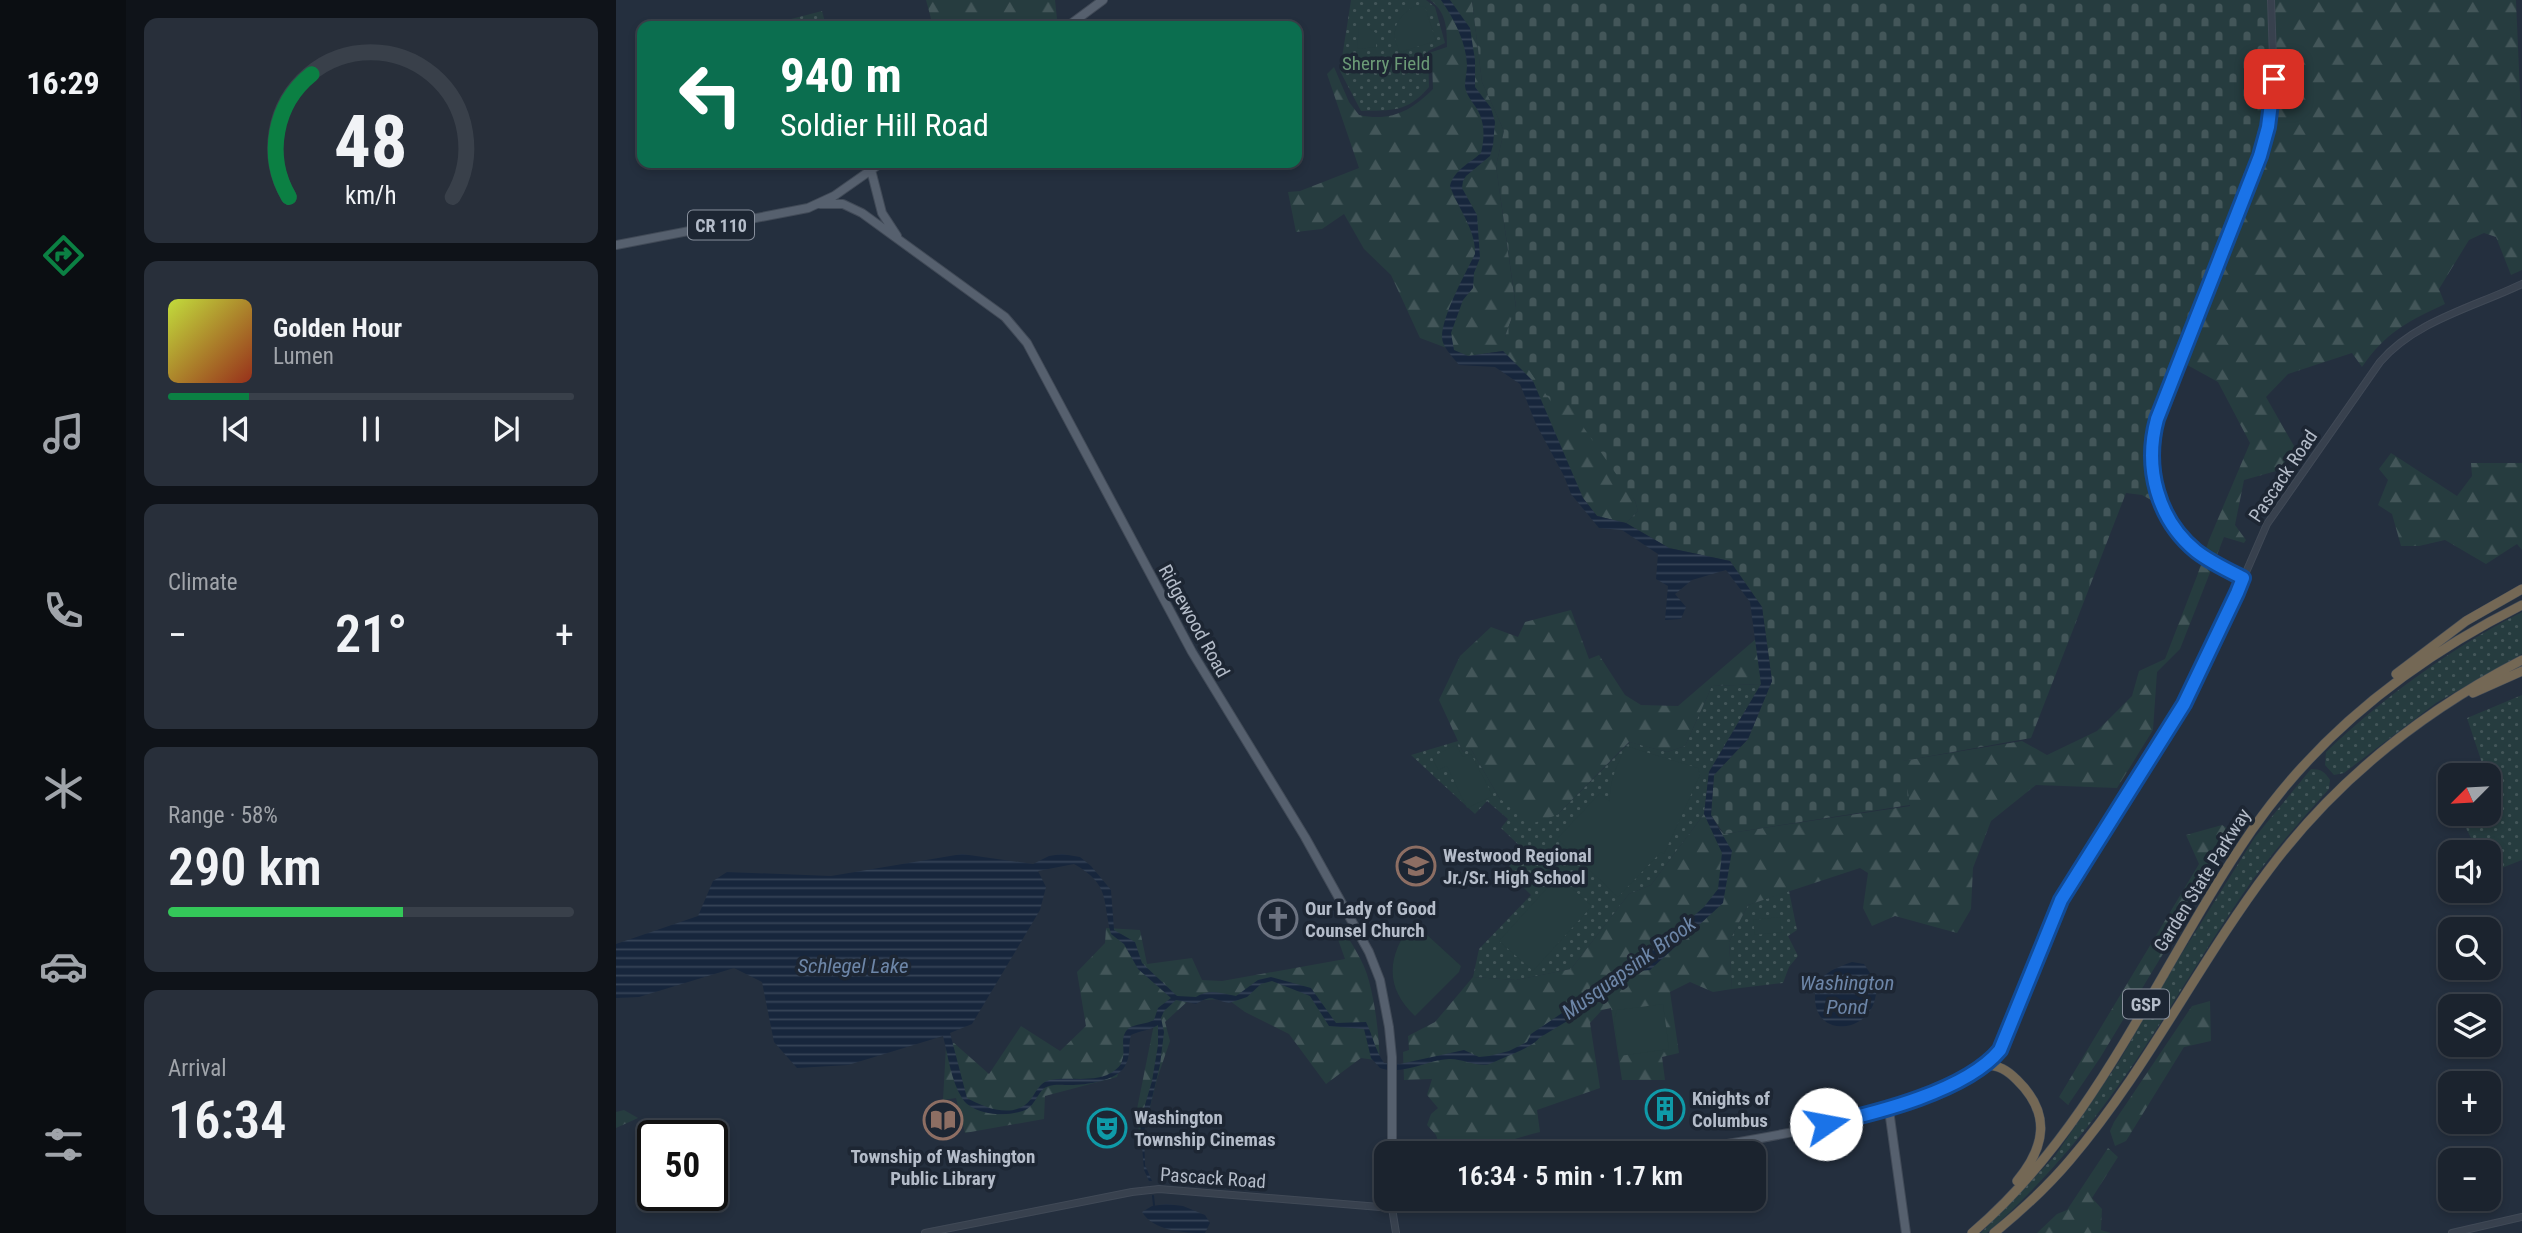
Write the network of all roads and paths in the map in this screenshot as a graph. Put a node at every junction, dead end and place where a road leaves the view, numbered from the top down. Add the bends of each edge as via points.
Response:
1 (1103, 0) edge
2 (2271, 0) edge
3 (1075, 21) edge
4 (874, 168) edge
5 (871, 170) junction
6 (822, 202) junction
7 (904, 243) junction
8 (616, 244) edge
9 (2522, 284) edge
10 (2243, 578) junction
11 (2522, 589) edge
12 (2522, 605) edge
13 (2522, 660) edge
14 (2522, 671) edge
15 (2352, 718) junction
16 (2410, 728) junction
17 (1984, 1065) junction
18 (1889, 1110) junction
19 (1392, 1141) edge
20 (1735, 1141) edge
21 (2060, 1172) junction
22 (1374, 1202) edge
23 (1393, 1211) edge
24 (2522, 1217) edge
25 (1975, 1230) edge
26 (925, 1233) edge
27 (1396, 1233) edge
28 (1906, 1233) edge
29 (1994, 1233) edge
30 (2000, 1233) edge
31 (2452, 1233) edge

1 - 3 main road
2 - 10 street via 2274,87 2265,142 2157,419 2152,444 2154,483 2175,529 2205,557
4 - 5 main road
5 - 6 main road
5 - 7 main road via 882,213
6 - 7 main road, Ridgewood Road / CR 110 via 850,206
6 - 8 main road, CR 110 via 795,212
7 - 19 main road, Ridgewood Road / CR 110 via 1005,317 1027,343 1192,652 1354,922 1380,980 1389,1027
9 - 10 street, Pascack Road via 2420,328 2388,353 2272,514
10 - 17 street, Pascack Road via 2184,704 2061,900 2007,1036
11 - 15 highway via 2446,635 2377,690
12 - 15 highway, Garden State Parkway / GSP via 2424,662
13 - 16 highway, GSP
14 - 16 highway
15 - 25 highway, Garden State Parkway / GSP via 2299,770 2259,821 2074,1117 2029,1176
16 - 21 highway, GSP via 2342,787 2269,869 2116,1100
17 - 18 main road, Pascack Road
17 - 25 highway via 2005,1069 2026,1090 2037,1108 2041,1134 2025,1170
18 - 20 main road, Pascack Road
18 - 28 main road
21 - 29 highway, GSP
21 - 30 highway, GSP
22 - 26 street, Pascack Road via 1159,1189
23 - 27 street
24 - 31 street

